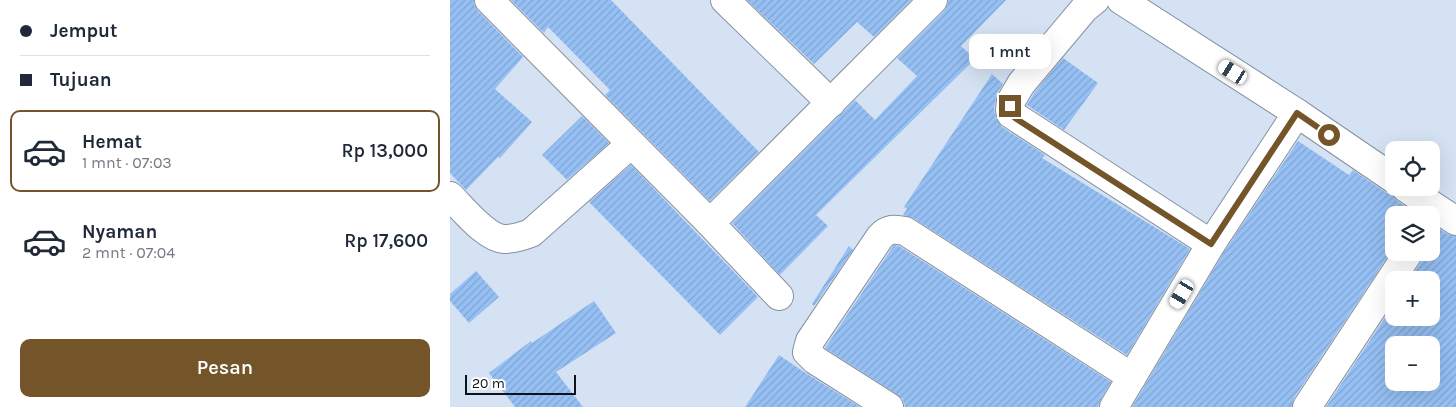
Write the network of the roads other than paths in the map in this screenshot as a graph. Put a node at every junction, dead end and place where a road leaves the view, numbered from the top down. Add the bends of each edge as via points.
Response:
1 (489, 0) edge
2 (726, 0) edge
3 (933, 0) edge
4 (1095, 0) edge
5 (1121, 0) edge
6 (832, 103) junction
7 (1297, 113) junction
8 (631, 144) junction
9 (1385, 173) edge
10 (450, 196) edge
11 (1416, 196) edge
12 (1442, 217) edge
13 (710, 223) junction
14 (1211, 244) junction
15 (1404, 261) edge
16 (779, 296) dead end
17 (1132, 377) junction
18 (889, 407) edge
19 (1114, 407) edge
20 (1306, 407) edge

1 - 8 street
2 - 6 street
3 - 6 street
4 - 14 street via 1021,84 1011,101 1011,114
5 - 7 street
6 - 13 street
7 - 9 street
7 - 14 street
8 - 10 street via 531,232 519,237 504,239 489,234
8 - 13 street
11 - 12 street
13 - 16 street
14 - 17 street
15 - 20 street
17 - 18 street via 905,231 891,229 880,237 810,340 807,352
17 - 19 street

